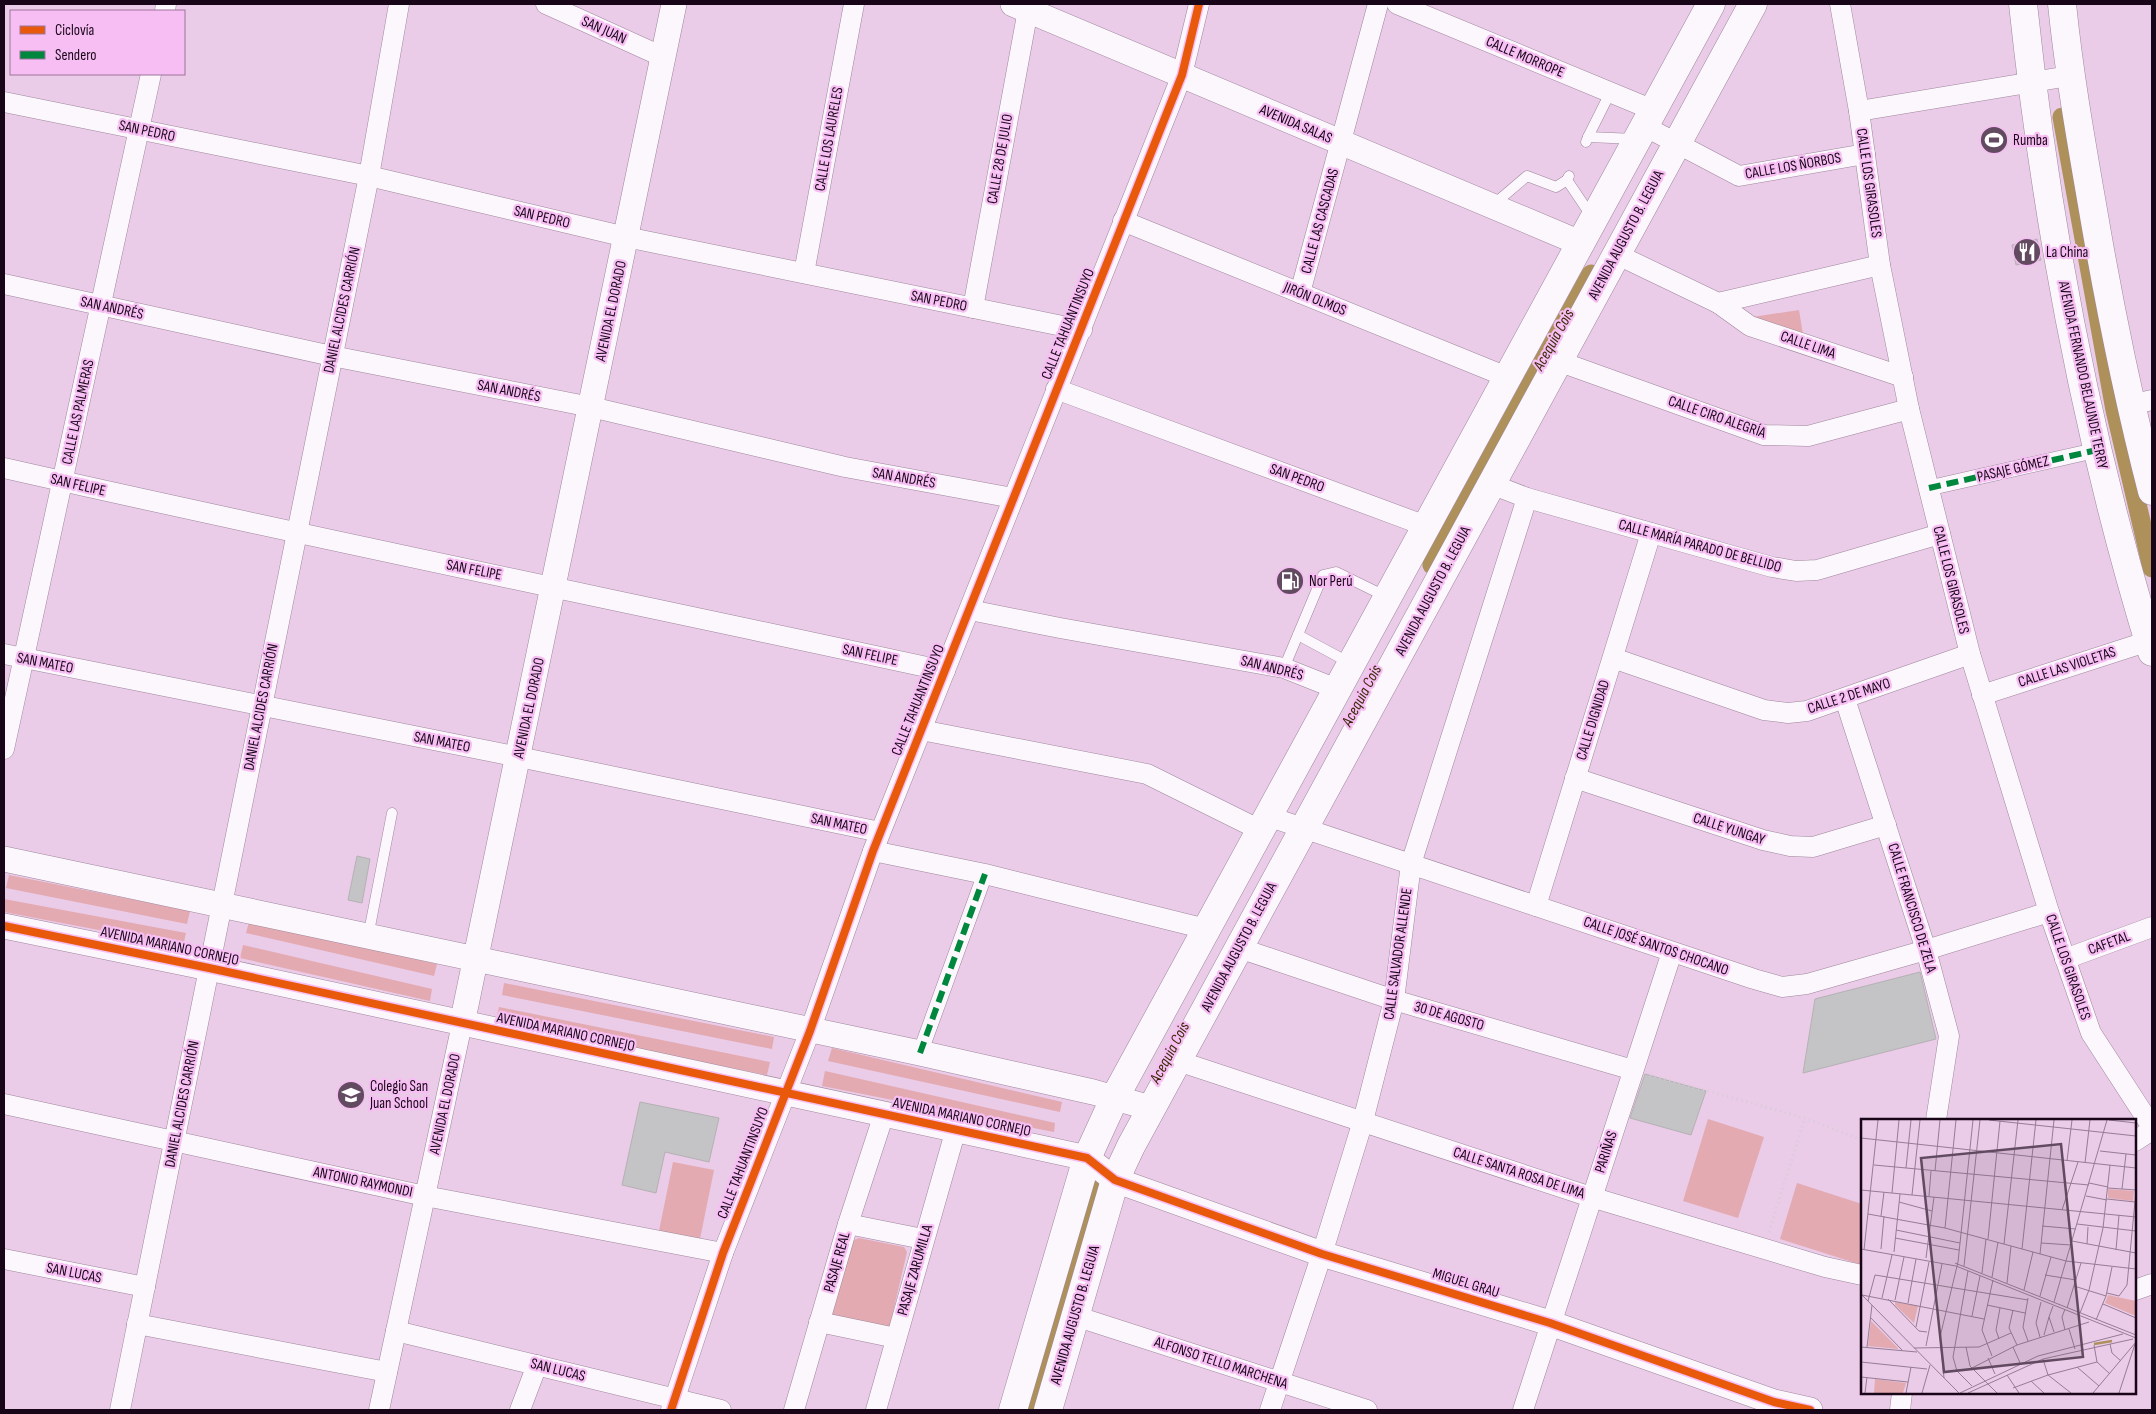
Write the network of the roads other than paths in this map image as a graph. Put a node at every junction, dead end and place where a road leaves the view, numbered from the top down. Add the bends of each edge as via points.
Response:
1 (399, 4) edge
2 (546, 4) edge
3 (674, 4) edge
4 (854, 4) edge
5 (1198, 4) edge
6 (1378, 4) edge
7 (1397, 4) edge
8 (1711, 4) edge
9 (1753, 4) edge
10 (1840, 4) edge
11 (2023, 4) edge
12 (2062, 4) edge
13 (1020, 7) edge
14 (1437, 12) edge
15 (663, 57) junction
16 (151, 75) edge
17 (1182, 75) junction
18 (2070, 76) junction
19 (2031, 82) junction
20 (1610, 93) junction
21 (4, 102) edge
22 (1859, 111) junction
23 (1645, 126) junction
24 (139, 130) junction
25 (1340, 142) junction
26 (1676, 142) junction
27 (1865, 154) junction
28 (369, 176) junction
29 (1491, 206) junction
30 (1593, 218) junction
31 (1123, 221) junction
32 (626, 237) junction
33 (1580, 243) junction
34 (1616, 254) junction
35 (1880, 265) junction
36 (804, 273) junction
37 (4, 284) edge
38 (1300, 293) junction
39 (1718, 303) junction
40 (101, 306) junction
41 (973, 308) junction
42 (1082, 330) junction
43 (332, 356) junction
44 (1558, 362) junction
45 (1507, 377) junction
46 (1903, 378) junction
47 (1056, 389) junction
48 (2141, 403) edge
49 (591, 407) junction
50 (1909, 409) junction
51 (2097, 450) junction
52 (4, 468) edge
53 (62, 482) junction
54 (1491, 484) junction
55 (1929, 488) junction
56 (2152, 491) edge
57 (1013, 498) junction
58 (1527, 498) junction
59 (1426, 526) junction
60 (1651, 533) junction
61 (296, 534) junction
62 (1940, 534) junction
63 (554, 586) junction
64 (1387, 597) junction
65 (970, 610) junction
66 (1298, 635) junction
67 (2151, 644) edge
68 (4, 654) edge
69 (1970, 654) junction
70 (1613, 658) junction
71 (24, 659) junction
72 (1351, 664) junction
73 (1284, 668) junction
74 (944, 671) junction
75 (1337, 688) junction
76 (1982, 695) junction
77 (1845, 699) junction
78 (261, 706) junction
79 (921, 730) junction
80 (4, 750) edge
81 (519, 757) junction
82 (1575, 778) junction
83 (392, 813) dead end
84 (1265, 821) junction
85 (1886, 825) junction
86 (1303, 829) junction
87 (880, 832) junction
88 (873, 851) junction
89 (4, 858) edge
90 (1411, 864) junction
91 (985, 874) junction
92 (223, 904) junction
93 (1536, 906) junction
94 (2049, 912) junction
95 (4, 926) edge
96 (2152, 927) edge
97 (1206, 929) junction
98 (368, 936) junction
99 (1239, 948) junction
100 (1926, 950) junction
101 (1672, 952) junction
102 (477, 958) junction
103 (2065, 959) junction
104 (209, 968) junction
105 (1394, 1000) junction
106 (462, 1024) junction
107 (810, 1031) junction
108 (920, 1053) junction
109 (1178, 1061) junction
110 (1633, 1070) junction
111 (786, 1092) junction
112 (1116, 1097) junction
113 (4, 1104) edge
114 (1150, 1108) junction
115 (884, 1114) junction
116 (1936, 1119) edge
117 (1363, 1121) junction
118 (956, 1129) junction
119 (2152, 1129) edge
120 (2136, 1141) edge
121 (174, 1142) junction
122 (1087, 1159) junction
123 (1115, 1179) junction
124 (425, 1196) junction
125 (1591, 1197) junction
126 (848, 1224) junction
127 (923, 1239) junction
128 (723, 1253) junction
129 (1322, 1254) junction
130 (4, 1259) edge
131 (1861, 1275) edge
132 (2152, 1284) edge
133 (145, 1287) junction
134 (2136, 1290) edge
135 (1075, 1316) junction
136 (820, 1322) junction
137 (1550, 1323) junction
138 (137, 1324) junction
139 (396, 1331) junction
140 (896, 1338) junction
141 (537, 1365) junction
142 (387, 1372) junction
143 (1279, 1382) junction
144 (1902, 1394) edge
145 (673, 1404) edge
146 (120, 1410) edge
147 (379, 1410) edge
148 (520, 1410) edge
149 (721, 1410) edge
150 (794, 1410) edge
151 (876, 1410) edge
152 (1013, 1410) edge
153 (1048, 1410) edge
154 (1270, 1410) edge
155 (1366, 1410) edge
156 (1523, 1410) edge
157 (1810, 1410) edge
158 (1900, 1410) edge

1 - 28 street, DANIEL ALCIDES CARRIÓN
2 - 15 street, SAN JUAN
3 - 15 street, AVENIDA EL DORADO
4 - 36 street, CALLE LOS LAURELES
5 - 17 street, CALLE TAHUANTINSUYO
6 - 25 street, CALLE LAS CASCADAS
7 - 14 street, CALLE MORROPE
8 - 23 main road
9 - 26 main road, AVENIDA AUGUSTO B. LEGUIA
10 - 22 street, CALLE LOS GIRASOLES
11 - 19 main road, AVENIDA FERNANDO BELAUNDE TERRY
12 - 18 main road
13 - 17 street, AVENIDA SALAS
13 - 41 street, CALLE 28 DE JULIO
14 - 20 street, CALLE MORROPE
15 - 32 street, AVENIDA EL DORADO
16 - 24 street, CALLE LAS PALMERAS
17 - 25 street, AVENIDA SALAS
17 - 31 street, CALLE TAHUANTINSUYO
18 - 19 street
18 - 48 main road
19 - 22 street
19 - 51 main road, AVENIDA FERNANDO BELAUNDE TERRY via 2063,276
20 - 23 street, CALLE MORROPE
20 - 23 lane via 1587,139
21 - 24 street, SAN PEDRO
22 - 27 street, CALLE LOS GIRASOLES
23 - 26 street, CALLE LOS ÑORBOS
23 - 30 main road
24 - 28 street, SAN PEDRO
24 - 40 street, CALLE LAS PALMERAS
25 - 29 street, AVENIDA SALAS
25 - 38 street, CALLE LAS CASCADAS
26 - 27 street, CALLE LOS ÑORBOS via 1739,176
26 - 34 main road, AVENIDA AUGUSTO B. LEGUIA
27 - 35 street, CALLE LOS GIRASOLES
28 - 32 street, SAN PEDRO
28 - 43 street, DANIEL ALCIDES CARRIÓN
29 - 30 lane via 1527,176 1556,187 1568,178
29 - 33 street, AVENIDA SALAS
30 - 33 main road
31 - 38 street, JIRÓN OLMOS
31 - 42 street, CALLE TAHUANTINSUYO
32 - 36 street, SAN PEDRO
32 - 49 street, AVENIDA EL DORADO
33 - 45 main road
34 - 39 street, CALLE LIMA
34 - 44 main road, AVENIDA AUGUSTO B. LEGUIA
35 - 39 street
35 - 46 street, CALLE LOS GIRASOLES
36 - 41 street, SAN PEDRO
37 - 40 street, SAN ANDRÉS
38 - 45 street, JIRÓN OLMOS
39 - 46 street, CALLE LIMA via 1750,326
40 - 43 street, SAN ANDRÉS
40 - 53 street, CALLE LAS PALMERAS
41 - 42 street, SAN PEDRO
42 - 47 street, CALLE TAHUANTINSUYO
43 - 49 street, SAN ANDRÉS
43 - 61 street, DANIEL ALCIDES CARRIÓN
44 - 50 street, CALLE CIRO ALEGRÍA via 1764,435 1808,436
44 - 54 main road, AVENIDA AUGUSTO B. LEGUIA
45 - 59 main road
46 - 50 street, CALLE LOS GIRASOLES
47 - 57 street, CALLE TAHUANTINSUYO
47 - 59 street, SAN PEDRO
48 - 56 main road
49 - 57 street, SAN ANDRÉS via 845,467
49 - 63 street, AVENIDA EL DORADO
50 - 55 street, CALLE LOS GIRASOLES
51 - 55 street, PASAJE GÓMEZ
51 - 67 main road, AVENIDA FERNANDO BELAUNDE TERRY
52 - 53 street, SAN FELIPE
53 - 61 street, SAN FELIPE
53 - 71 street, CALLE LAS PALMERAS
54 - 58 street, CALLE MARÍA PARADO DE BELLIDO
54 - 86 main road, AVENIDA AUGUSTO B. LEGUIA
55 - 62 street, CALLE LOS GIRASOLES
57 - 65 street, CALLE TAHUANTINSUYO
58 - 60 street, CALLE MARÍA PARADO DE BELLIDO
58 - 90 street, CALLE SALVADOR ALLENDE
59 - 64 main road
60 - 62 street, CALLE MARÍA PARADO DE BELLIDO via 1796,571 1817,570
60 - 70 street, CALLE DIGNIDAD
61 - 63 street, SAN FELIPE
61 - 78 street, DANIEL ALCIDES CARRIÓN
62 - 69 street, CALLE LOS GIRASOLES
63 - 74 street, SAN FELIPE
63 - 81 street, AVENIDA EL DORADO
64 - 66 lane via 1336,572 1329,572 1323,575
64 - 72 main road
65 - 73 street, SAN ANDRÉS
65 - 74 street, CALLE TAHUANTINSUYO
66 - 72 lane
66 - 73 lane
67 - 76 street, CALLE LAS VIOLETAS
68 - 71 street, SAN MATEO
69 - 76 street, CALLE LOS GIRASOLES
69 - 77 street, CALLE 2 DE MAYO
70 - 77 street, CALLE 2 DE MAYO via 1764,710 1807,711
70 - 82 street, CALLE DIGNIDAD
71 - 78 street, SAN MATEO
71 - 80 street, CALLE LAS PALMERAS
72 - 75 main road
73 - 75 street, SAN ANDRÉS
74 - 79 street, CALLE TAHUANTINSUYO
75 - 84 main road
76 - 94 street, CALLE LOS GIRASOLES
77 - 85 street, CALLE FRANCISCO DE ZELA
78 - 81 street, SAN MATEO
78 - 92 street, DANIEL ALCIDES CARRIÓN
79 - 84 street via 1147,774
79 - 87 street, CALLE TAHUANTINSUYO
81 - 87 street, SAN MATEO
81 - 102 street, AVENIDA EL DORADO
82 - 85 street, CALLE YUNGAY via 1790,846 1813,847
82 - 93 street, CALLE DIGNIDAD
83 - 98 lane
84 - 86 street, CALLE JOSÉ SANTOS CHOCANO
84 - 97 main road
85 - 100 street, CALLE FRANCISCO DE ZELA
86 - 90 street, CALLE JOSÉ SANTOS CHOCANO
86 - 99 main road, AVENIDA AUGUSTO B. LEGUIA
87 - 88 street, CALLE TAHUANTINSUYO
88 - 91 street, SAN MATEO
88 - 107 street, CALLE TAHUANTINSUYO
89 - 92 street
90 - 93 street, CALLE JOSÉ SANTOS CHOCANO
90 - 105 street, CALLE SALVADOR ALLENDE
91 - 97 street, SAN MATEO
91 - 108 street
92 - 98 street
92 - 104 street, DANIEL ALCIDES CARRIÓN
93 - 101 street, CALLE JOSÉ SANTOS CHOCANO
94 - 100 street, CALLE JOSÉ SANTOS CHOCANO
94 - 103 street, CALLE LOS GIRASOLES
95 - 104 street, AVENIDA MARIANO CORNEJO
96 - 103 street, CAFETAL
97 - 112 main road
98 - 102 street
99 - 105 street, 30 DE AGOSTO
99 - 109 main road, AVENIDA AUGUSTO B. LEGUIA
100 - 101 street, CALLE JOSÉ SANTOS CHOCANO via 1807,984 1782,986
100 - 116 street, CALLE FRANCISCO DE ZELA via 1950,1036
101 - 110 street, PARIÑAS
102 - 106 street, AVENIDA EL DORADO
102 - 107 street
103 - 119 street, CALLE LOS GIRASOLES via 2091,1033
104 - 106 street, AVENIDA MARIANO CORNEJO
104 - 121 street, DANIEL ALCIDES CARRIÓN
105 - 110 street, 30 DE AGOSTO
105 - 117 street, CALLE SALVADOR ALLENDE
106 - 111 street, AVENIDA MARIANO CORNEJO
106 - 124 street, AVENIDA EL DORADO
107 - 108 street
107 - 111 street, CALLE TAHUANTINSUYO
108 - 112 street
109 - 114 main road, AVENIDA AUGUSTO B. LEGUIA
109 - 117 street, CALLE SANTA ROSA DE LIMA
110 - 125 street, PARIÑAS
111 - 115 street, AVENIDA MARIANO CORNEJO
111 - 128 street, CALLE TAHUANTINSUYO
112 - 114 street
112 - 122 main road
113 - 121 street, ANTONIO RAYMONDI
114 - 123 main road, AVENIDA AUGUSTO B. LEGUIA
115 - 118 street, AVENIDA MARIANO CORNEJO
115 - 126 street, PASAJE REAL
117 - 125 street, CALLE SANTA ROSA DE LIMA
117 - 129 street, CALLE SALVADOR ALLENDE
118 - 122 street, AVENIDA MARIANO CORNEJO
118 - 127 street, PASAJE ZARUMILLA
119 - 120 street
121 - 124 street, ANTONIO RAYMONDI
121 - 133 street, DANIEL ALCIDES CARRIÓN
122 - 123 street, AVENIDA MARIANO CORNEJO
122 - 152 main road
123 - 129 street, MIGUEL GRAU
123 - 135 main road, AVENIDA AUGUSTO B. LEGUIA
124 - 128 street, ANTONIO RAYMONDI
124 - 139 street, AVENIDA EL DORADO
125 - 131 street, CALLE SANTA ROSA DE LIMA
125 - 137 street, PARIÑAS
126 - 127 street
126 - 136 street, PASAJE REAL
127 - 140 street, PASAJE ZARUMILLA
128 - 145 street, CALLE TAHUANTINSUYO
129 - 137 street, MIGUEL GRAU
129 - 143 street, CALLE SALVADOR ALLENDE
130 - 133 street, SAN LUCAS
132 - 134 street
133 - 138 street, DANIEL ALCIDES CARRIÓN
135 - 143 street, ALFONSO TELLO MARCHENA
135 - 153 main road, AVENIDA AUGUSTO B. LEGUIA
136 - 140 street
136 - 150 street, PASAJE REAL
137 - 156 street, PARIÑAS
137 - 157 street, MIGUEL GRAU via 1774,1402
138 - 142 street
138 - 146 street, DANIEL ALCIDES CARRIÓN
139 - 141 street, SAN LUCAS
139 - 142 street, AVENIDA EL DORADO
140 - 151 street, PASAJE ZARUMILLA
141 - 145 street, SAN LUCAS
141 - 148 street
142 - 147 street, AVENIDA EL DORADO
143 - 154 street, CALLE SALVADOR ALLENDE
143 - 155 street, ALFONSO TELLO MARCHENA
144 - 158 street
145 - 149 street, SAN LUCAS

